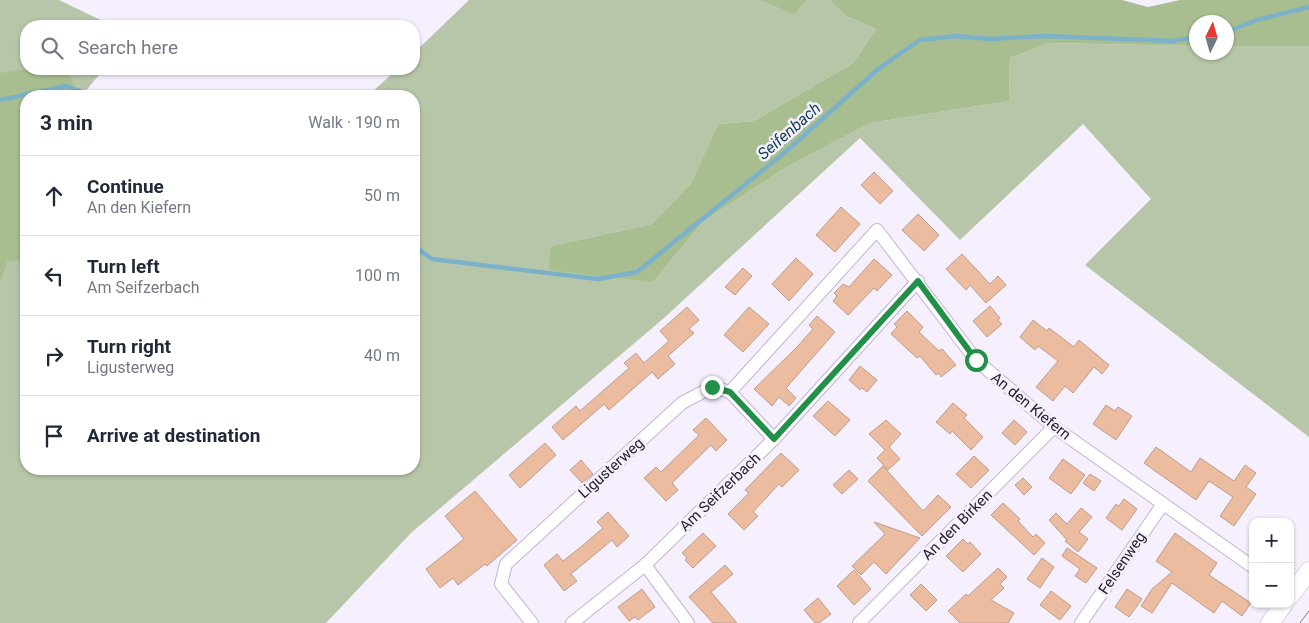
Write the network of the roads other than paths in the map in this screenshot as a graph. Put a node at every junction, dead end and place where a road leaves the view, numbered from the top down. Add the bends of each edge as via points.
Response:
1 (918, 281) junction
2 (730, 392) junction
3 (1054, 427) junction
4 (774, 439) junction
5 (1163, 504) junction
6 (1249, 563) edge
7 (645, 565) junction
8 (1309, 571) edge
9 (1294, 590) edge
10 (1281, 608) edge
11 (532, 623) edge
12 (572, 623) edge
13 (688, 623) edge
14 (859, 623) edge
15 (1082, 623) edge
16 (1270, 623) edge

1 - 2 street, An den Kiefern via 877,230
1 - 3 street, An den Kiefern via 976,360
1 - 4 street, Am Seifzerbach
2 - 4 street
2 - 11 street, Ligusterweg via 712,387 682,403 506,564 501,584
3 - 5 street, An den Kiefern
3 - 14 street, An den Birken
4 - 7 street, Am Seifzerbach
5 - 6 street, An den Kiefern
5 - 15 street, Felsenweg
7 - 12 street, Am Seifzerbach
7 - 13 street
8 - 9 main road
10 - 16 main road

